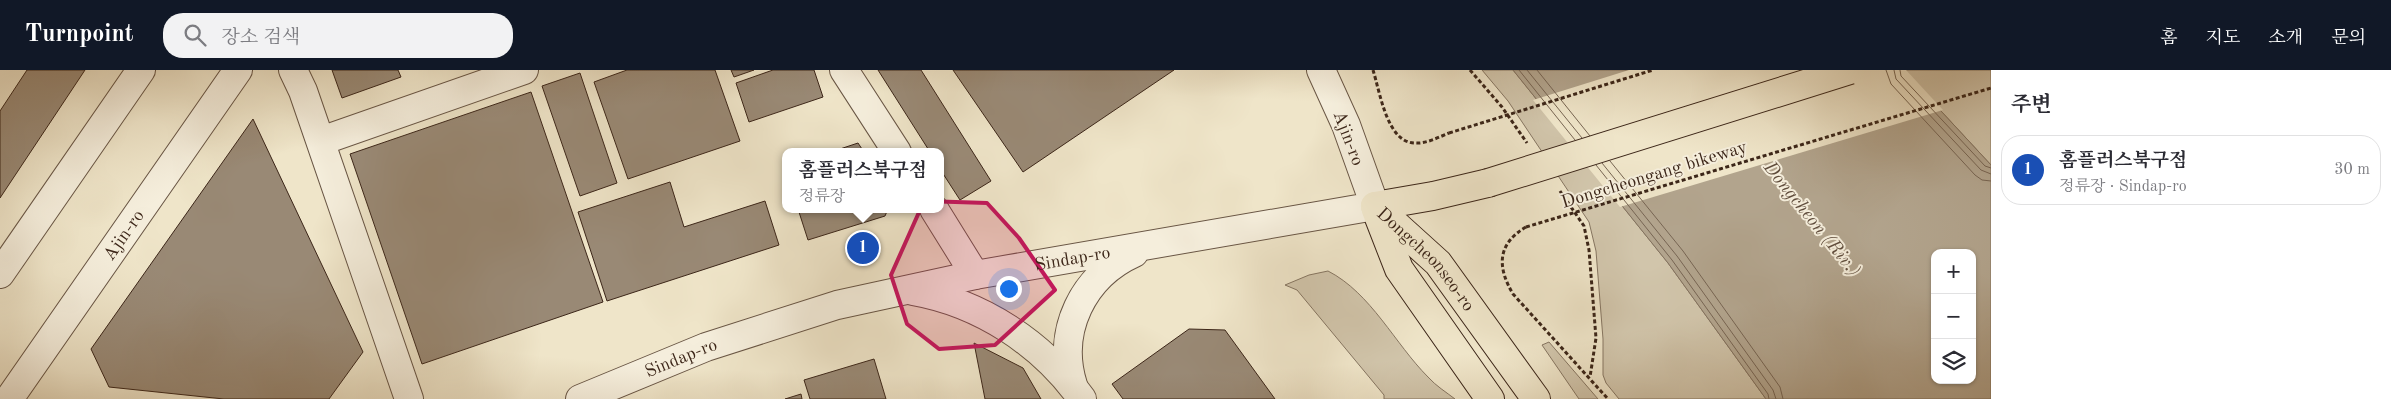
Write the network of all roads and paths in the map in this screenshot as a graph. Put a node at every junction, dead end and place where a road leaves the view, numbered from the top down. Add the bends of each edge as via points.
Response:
1 (141, 70) edge
2 (238, 70) edge
3 (293, 70) edge
4 (524, 70) edge
5 (844, 70) edge
6 (1321, 70) edge
7 (1373, 70) edge
8 (1470, 70) edge
9 (1653, 70) edge
10 (1850, 70) edge
11 (1991, 88) edge
12 (1502, 108) dead end
13 (320, 141) junction
14 (894, 148) edge
15 (1375, 206) junction
16 (936, 213) edge
17 (1584, 226) dead end
18 (1153, 244) junction
19 (0, 274) edge
20 (975, 275) junction
21 (902, 289) junction
22 (1590, 377) junction
23 (1078, 392) edge
24 (9, 399) edge
25 (409, 399) edge
26 (580, 399) edge
27 (1490, 399) edge
28 (1536, 399) edge
29 (1608, 399) edge

1 - 19 street
2 - 24 street, Ajin-ro
3 - 13 street
4 - 13 street
5 - 14 street
6 - 15 street, Ajin-ro via 1346,125
7 - 9 path, bridge via 1396,136 1405,143 1418,144
8 - 12 path
10 - 15 main road, Sindap-ro, bridge via 1488,183
11 - 22 path, Dongcheongang bikeway, bridge via 1526,227 1513,234 1507,242 1502,266 1505,280 1513,294
13 - 25 street
15 - 18 street, Sindap-ro
15 - 27 main road, Dongcheonseo-ro via 1400,269
15 - 28 main road, Dongcheonseo-ro via 1438,263
16 - 20 street
17 - 22 path via 1596,338
18 - 20 street, Sindap-ro
18 - 23 street via 1107,267 1081,301 1066,354 1067,367
20 - 21 street, Sindap-ro
21 - 23 street via 942,297 987,316 1052,361
21 - 26 street, Sindap-ro via 776,323 706,347
22 - 29 path

